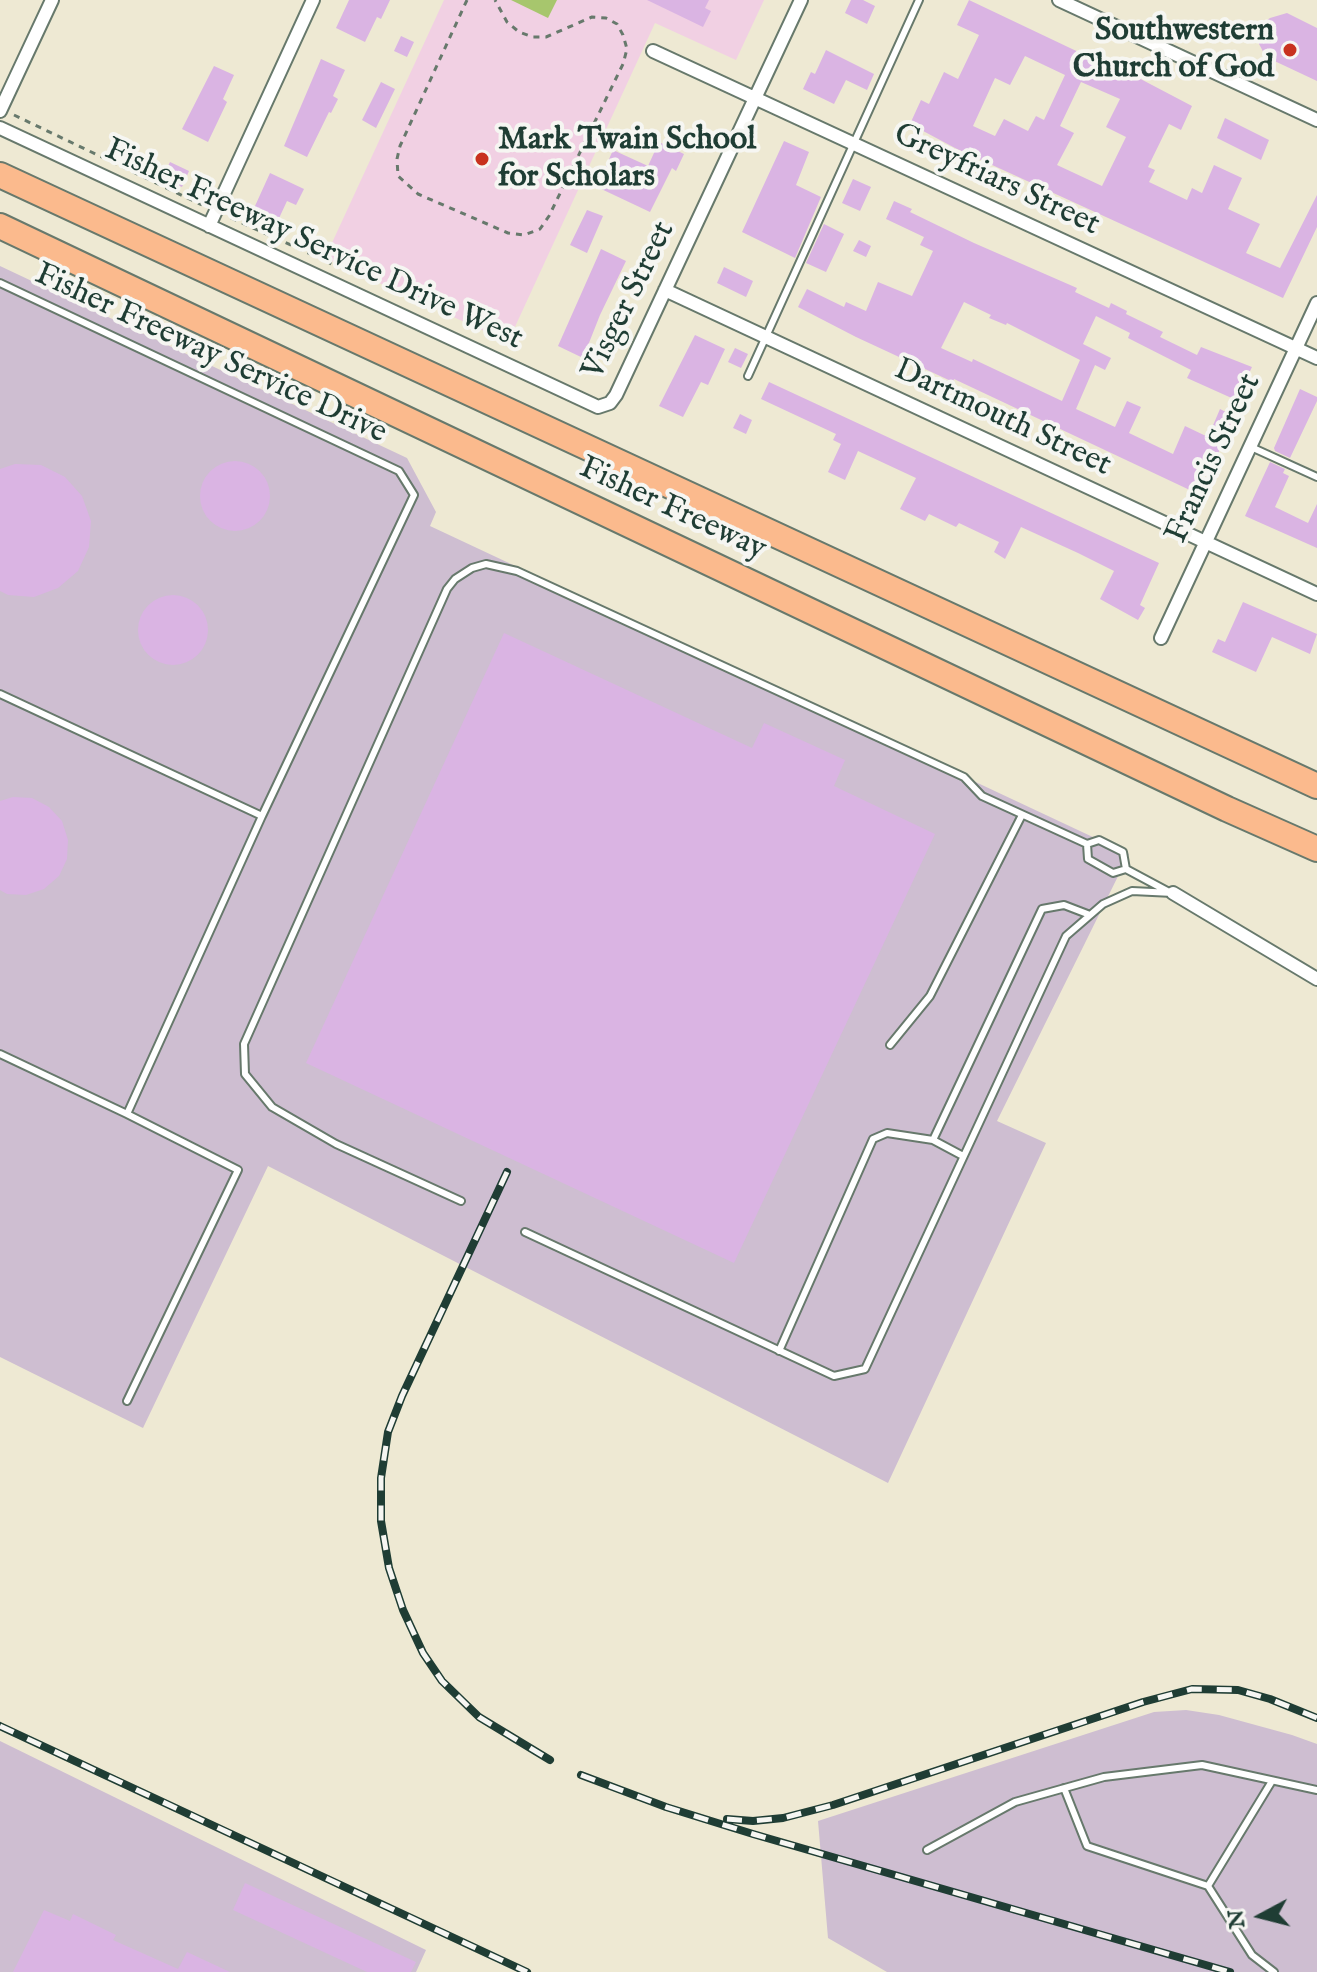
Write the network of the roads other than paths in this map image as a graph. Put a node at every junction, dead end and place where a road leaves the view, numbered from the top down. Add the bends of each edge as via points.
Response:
1 (52, 0) edge
2 (313, 0) edge
3 (801, 0) edge
4 (919, 0) edge
5 (1059, 0) edge
6 (1075, 3) edge
7 (653, 51) dead end
8 (755, 97) junction
9 (0, 110) edge
10 (1317, 120) edge
11 (0, 128) edge
12 (855, 143) junction
13 (0, 175) edge
14 (0, 226) edge
15 (209, 226) junction
16 (0, 283) edge
17 (665, 290) junction
18 (1317, 303) edge
19 (766, 337) junction
20 (1295, 349) junction
21 (1317, 358) edge
22 (748, 376) dead end
23 (605, 406) joint
24 (1250, 446) junction
25 (1317, 477) edge
26 (1205, 542) junction
27 (1317, 594) edge
28 (1161, 638) dead end
29 (0, 694) edge
30 (1317, 786) edge
31 (1227, 809) junction
32 (1022, 815) junction
33 (262, 816) junction
34 (1087, 844) junction
35 (1317, 849) edge
36 (1317, 867) edge
37 (1126, 869) junction
38 (1173, 893) junction
39 (1090, 915) junction
40 (1317, 979) edge
41 (890, 1045) dead end
42 (0, 1054) edge
43 (127, 1114) junction
44 (933, 1140) junction
45 (963, 1156) junction
46 (461, 1201) dead end
47 (525, 1232) dead end
48 (779, 1351) junction
49 (127, 1401) dead end
50 (1272, 1781) junction
51 (1064, 1788) junction
52 (1317, 1790) edge
53 (927, 1850) dead end
54 (1208, 1886) junction
55 (1274, 1972) edge

1 - 9 street
2 - 15 street
3 - 8 street, Visger Street
4 - 12 lane
5 - 6 street
6 - 10 street
7 - 8 street, Greyfriars Street
8 - 12 street, Greyfriars Street
8 - 17 street, Visger Street
11 - 15 street, Fisher Freeway Service Drive West
12 - 19 lane
12 - 20 street, Greyfriars Street
13 - 30 highway, Fisher Freeway
14 - 31 highway, Fisher Freeway
15 - 23 street, Fisher Freeway Service Drive West via 591,405
16 - 33 lane, Fisher Freeway Service Drive via 399,471 414,495
17 - 19 street, Dartmouth Street
17 - 23 street, Visger Street via 616,395
18 - 20 street, Francis Street
19 - 22 lane
19 - 26 street, Dartmouth Street
20 - 21 street, Greyfriars Street
20 - 24 street, Francis Street
24 - 25 lane
24 - 26 street, Francis Street
26 - 27 street, Dartmouth Street
26 - 28 street, Francis Street
29 - 33 lane
31 - 35 highway, Fisher Freeway
31 - 36 highway
32 - 34 lane
32 - 41 lane via 930,996
32 - 46 lane via 982,796 964,777 517,571 486,564 455,579 244,1044 245,1074 272,1107 336,1144
33 - 43 lane
34 - 37 lane via 1099,840 1123,852
34 - 37 lane via 1088,859 1113,873
37 - 38 lane
38 - 39 lane via 1132,891
38 - 40 street
39 - 44 lane via 1064,905 1042,909
39 - 45 lane via 1066,936
42 - 43 lane
43 - 49 lane via 238,1170
44 - 45 lane
44 - 48 lane via 887,1133 873,1139
45 - 48 lane via 865,1369 834,1376
47 - 48 lane
50 - 51 lane via 1202,1765 1104,1777
50 - 52 lane
50 - 54 lane
51 - 53 lane via 1015,1802
51 - 54 lane via 1087,1846
54 - 55 lane via 1252,1955

